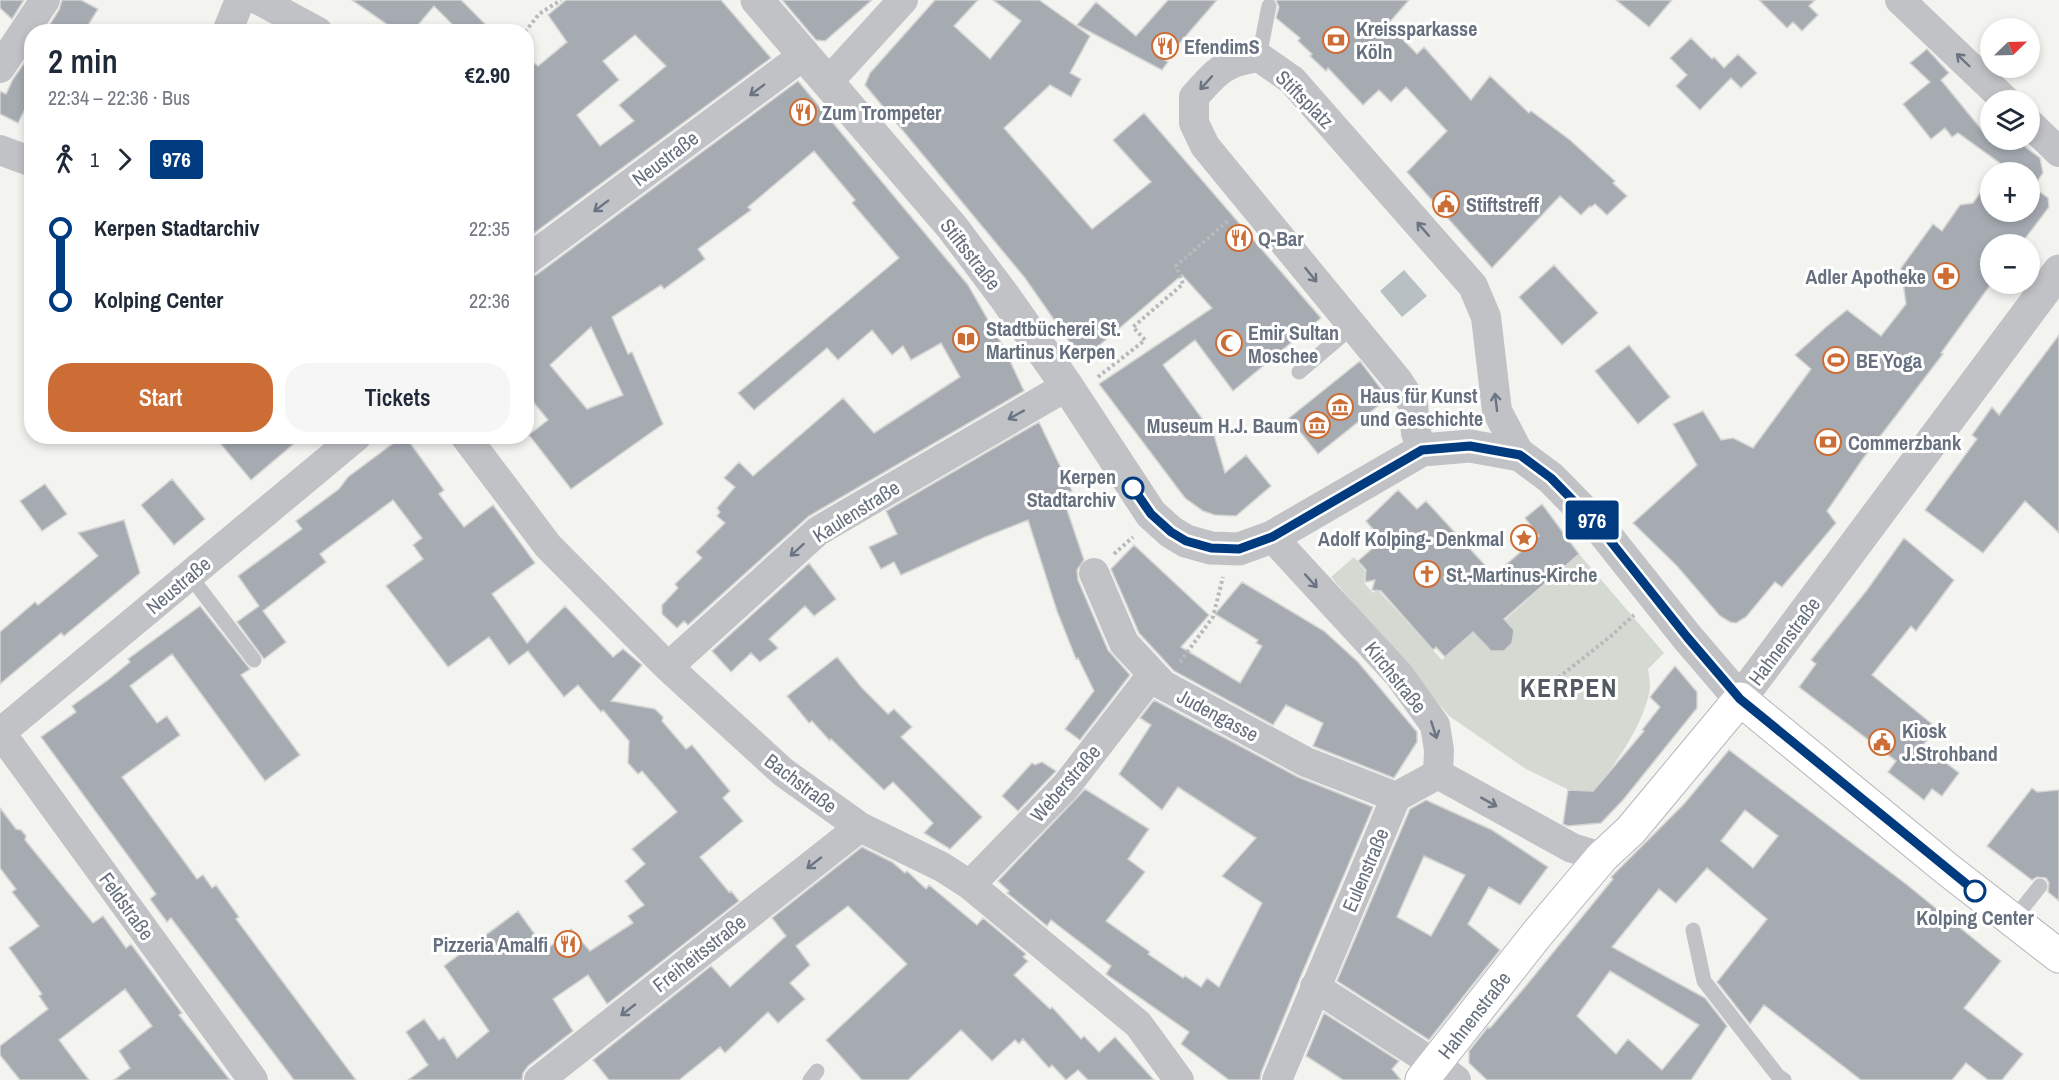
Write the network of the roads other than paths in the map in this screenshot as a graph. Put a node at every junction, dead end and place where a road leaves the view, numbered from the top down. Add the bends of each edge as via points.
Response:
1 (45, 0) edge
2 (240, 0) edge
3 (259, 0) edge
4 (757, 0) edge
5 (903, 0) edge
6 (1900, 0) edge
7 (1269, 6) dead end
8 (29, 24) edge
9 (230, 24) edge
10 (303, 24) edge
11 (24, 32) edge
12 (804, 55) junction
13 (1259, 57) junction
14 (0, 68) edge
15 (828, 82) junction
16 (1994, 90) edge
17 (2040, 134) edge
18 (0, 150) edge
19 (2059, 152) edge
20 (24, 159) edge
21 (534, 255) edge
22 (2059, 271) edge
23 (1352, 327) junction
24 (1299, 372) dead end
25 (1066, 386) junction
26 (347, 444) edge
27 (471, 444) edge
28 (1422, 450) junction
29 (1520, 455) junction
30 (1272, 537) junction
31 (1094, 573) dead end
32 (190, 576) junction
33 (254, 660) dead end
34 (668, 667) junction
35 (1157, 680) junction
36 (1740, 699) junction
37 (0, 733) edge
38 (1438, 774) junction
39 (1396, 797) junction
40 (860, 827) junction
41 (1602, 857) junction
42 (970, 885) junction
43 (2040, 886) dead end
44 (2013, 920) junction
45 (1693, 930) dead end
46 (2059, 956) edge
47 (1316, 987) junction
48 (1438, 1075) edge
49 (253, 1080) edge
50 (539, 1080) edge
51 (1179, 1080) edge
52 (1277, 1080) edge
53 (1784, 1080) edge

1 - 8 street
2 - 9 street
3 - 10 street
4 - 12 street, Stiftsstraße
5 - 15 street
16 -> 6 street
7 - 13 lane
11 - 14 street
12 - 15 street, Stiftsstraße
12 -> 21 street, Neustraße
13 -> 23 street, Stiftsplatz via 1236,60 1216,72 1194,97 1194,123 1205,146
29 -> 13 street, Stiftsplatz via 1497,411 1486,318 1473,286 1292,80
15 - 25 street, Stiftsstraße via 952,227
17 - 19 street
18 - 20 street
22 - 36 street, Hahnenstraße
23 - 24 lane
23 - 28 street, Stiftsplatz via 1413,404
25 - 30 street, Stiftsstraße via 1151,514 1171,532 1186,541 1225,549 1239,549
25 -> 34 street, Kaulenstraße via 818,531
26 - 32 street, Neustraße
27 - 34 street, Bachstraße via 548,546
28 - 29 street, Stiftsstraße via 1470,446
28 - 30 street, Stiftsstraße
29 - 36 street, Stiftsstraße via 1551,478 1600,528
30 -> 38 street, Kirchstraße via 1399,675 1435,725
31 - 35 street, Judengasse via 1124,643
32 - 33 lane
32 - 37 street, Neustraße
34 - 40 street, Bachstraße via 783,772
35 - 39 street, Judengasse via 1306,762
35 - 42 street, Weberstraße via 1066,786
36 - 41 main road, Hahnenstraße via 1631,830
36 - 44 main road
37 - 49 street, Feldstraße
38 - 39 street
38 -> 41 street via 1572,848
39 - 47 street, Eulenstraße
40 - 42 street, Bachstraße
40 -> 50 street, Freiheitsstraße
41 - 48 main road, Hahnenstraße via 1537,934
42 - 51 street, Bachstraße via 1138,1024
43 - 44 lane
44 - 46 main road
45 - 53 lane via 1704,981
47 - 48 street
47 - 52 street, Eulenstraße

